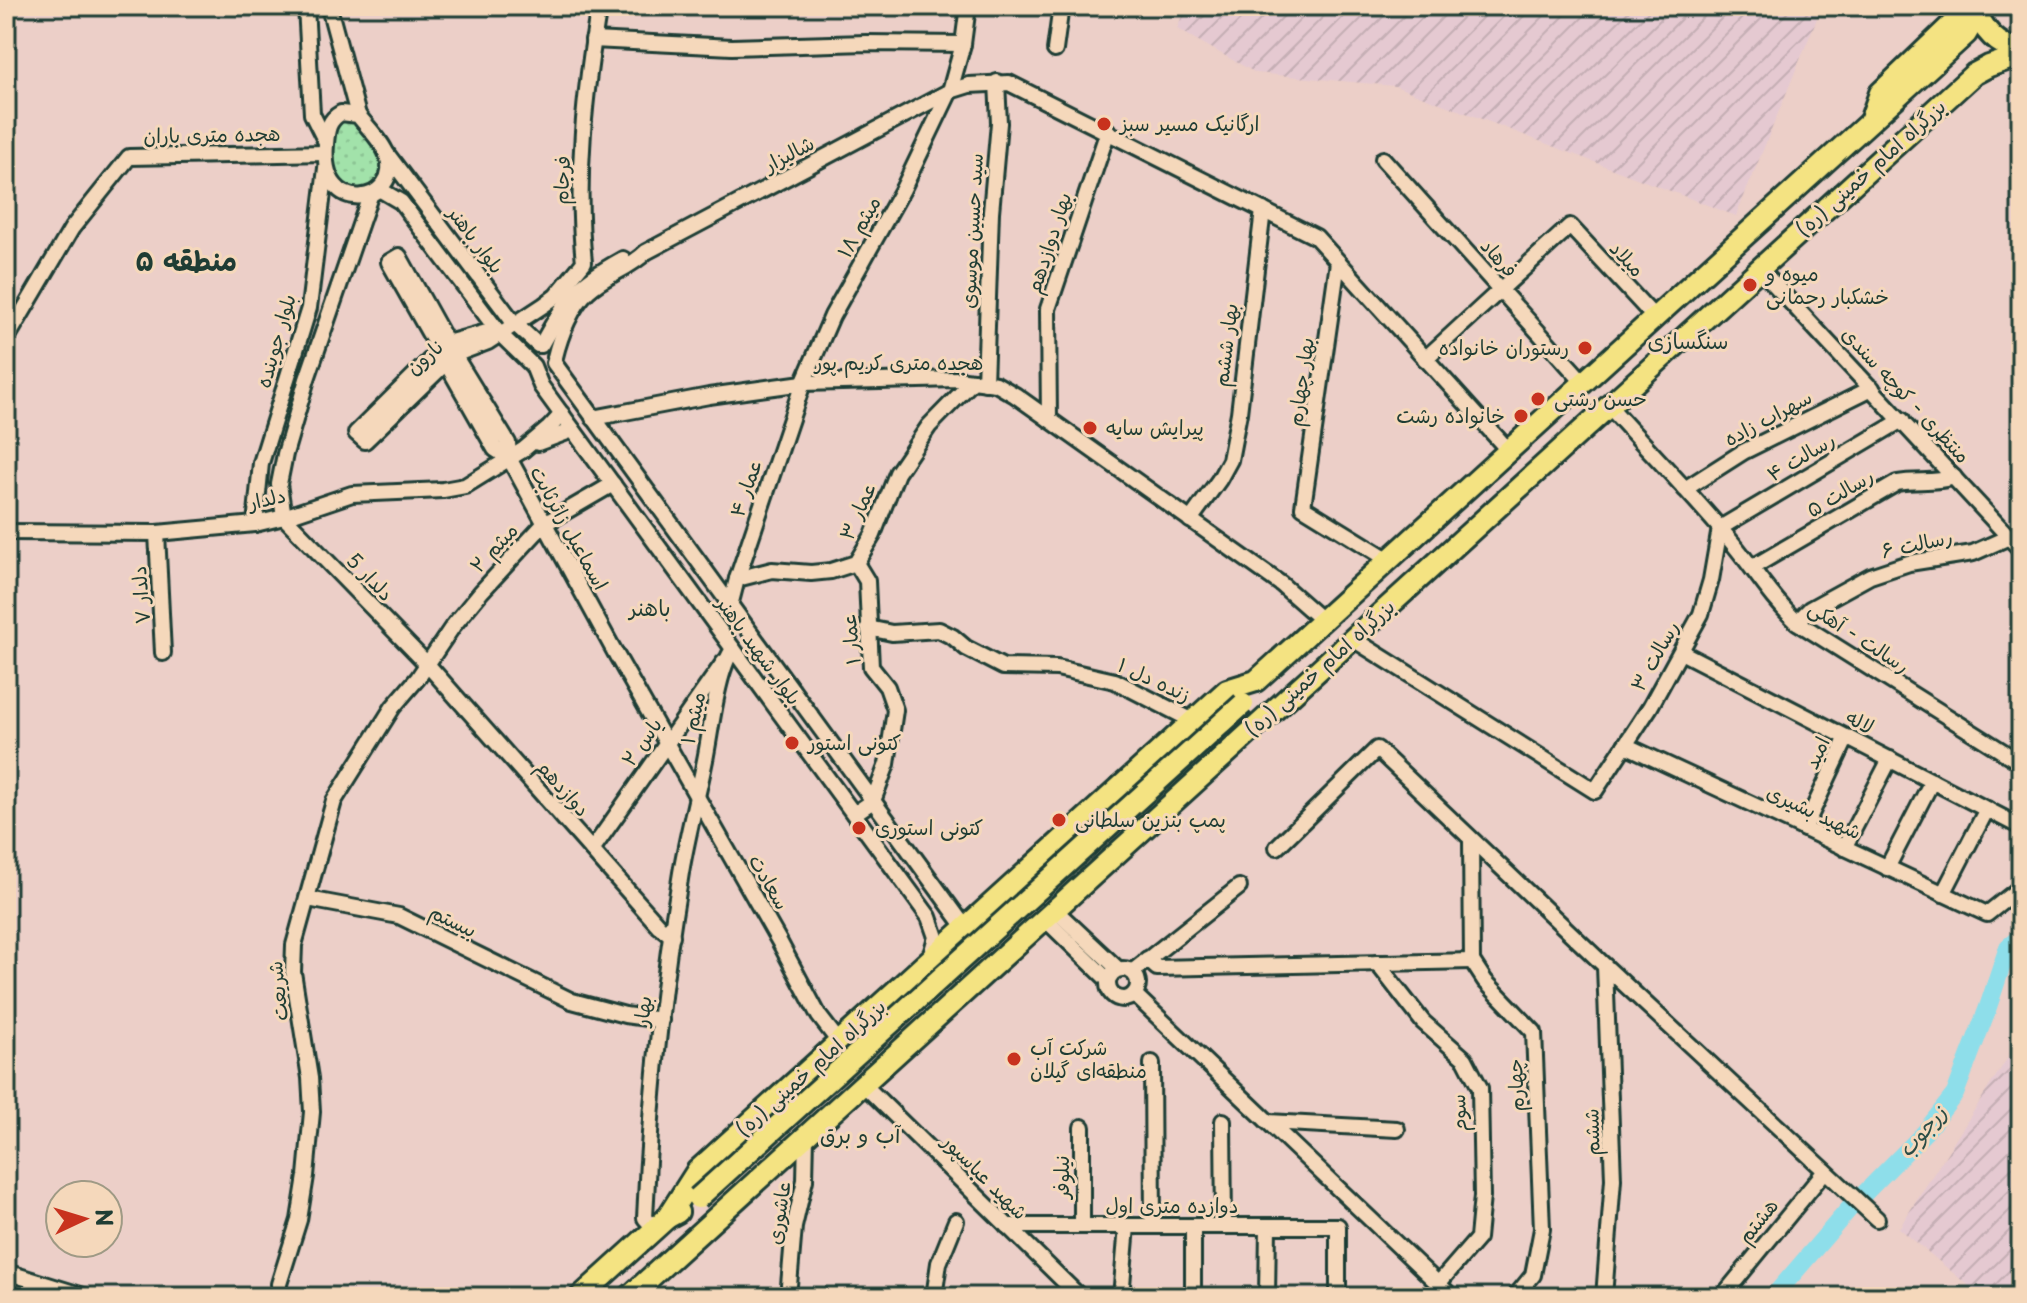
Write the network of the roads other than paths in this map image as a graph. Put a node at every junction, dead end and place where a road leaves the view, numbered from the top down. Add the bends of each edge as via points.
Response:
1 (306, 6) edge
2 (325, 6) edge
3 (599, 6) edge
4 (968, 6) edge
5 (1061, 6) edge
6 (1974, 6) edge
7 (593, 40) junction
8 (963, 44) junction
9 (1055, 50) dead end
10 (2021, 53) edge
11 (997, 82) junction
12 (950, 91) junction
13 (358, 115) junction
14 (1108, 131) junction
15 (387, 154) junction
16 (326, 155) junction
17 (1383, 159) dead end
18 (375, 192) junction
19 (1263, 210) junction
20 (584, 262) junction
21 (1338, 262) junction
22 (1760, 269) junction
23 (594, 280) junction
24 (1501, 291) junction
25 (1655, 318) junction
26 (514, 323) junction
27 (500, 334) junction
28 (6, 340) edge
29 (540, 345) junction
30 (446, 353) junction
31 (1425, 359) junction
32 (554, 360) junction
33 (533, 366) junction
34 (979, 382) junction
35 (803, 383) junction
36 (1584, 383) junction
37 (1872, 388) junction
38 (1609, 406) junction
39 (562, 414) junction
40 (593, 418) junction
41 (1049, 419) junction
42 (1902, 420) junction
43 (573, 430) junction
44 (523, 450) junction
45 (1509, 451) junction
46 (509, 458) junction
47 (1954, 477) junction
48 (613, 484) junction
49 (1685, 489) junction
50 (284, 517) junction
51 (1190, 520) junction
52 (255, 524) junction
53 (544, 524) junction
54 (1720, 528) junction
55 (6, 532) edge
56 (157, 533) junction
57 (2009, 537) junction
58 (2021, 550) edge
59 (1389, 560) junction
60 (856, 563) junction
61 (1753, 567) junction
62 (737, 579) junction
63 (1429, 583) dead end
64 (730, 606) junction
65 (1323, 621) junction
66 (1797, 622) junction
67 (868, 628) junction
68 (1358, 641) junction
69 (1681, 652) junction
70 (163, 653) dead end
71 (730, 654) junction
72 (427, 664) junction
73 (1256, 681) junction
74 (1193, 721) junction
75 (1847, 737) junction
76 (666, 741) junction
77 (832, 745) junction
78 (1625, 745) junction
79 (813, 759) junction
80 (1890, 759) junction
81 (2021, 763) edge
82 (1932, 781) junction
83 (698, 797) junction
84 (873, 801) junction
85 (1987, 809) junction
86 (854, 814) junction
87 (2021, 827) edge
88 (1804, 829) junction
89 (1471, 840) junction
90 (1277, 847) dead end
91 (1844, 848) junction
92 (592, 850) junction
93 (1887, 868) junction
94 (1239, 887) dead end
95 (2021, 887) edge
96 (1943, 894) junction
97 (308, 899) junction
98 (1050, 914) junction
99 (966, 927) junction
100 (672, 936) junction
101 (1013, 948) junction
102 (1147, 959) junction
103 (1472, 961) junction
104 (927, 962) junction
105 (1377, 963) junction
106 (1605, 966) junction
107 (1119, 973) junction
108 (972, 985) junction
109 (1134, 994) junction
110 (661, 1020) junction
111 (857, 1026) junction
112 (839, 1042) junction
113 (888, 1062) junction
114 (1152, 1063) dead end
115 (863, 1084) junction
116 (1223, 1121) dead end
117 (1268, 1122) junction
118 (1082, 1127) dead end
119 (1397, 1129) dead end
120 (806, 1136) junction
121 (1828, 1173) junction
122 (1877, 1219) dead end
123 (956, 1221) dead end
124 (661, 1223) junction
125 (1007, 1226) junction
126 (1082, 1226) junction
127 (1127, 1226) junction
128 (1153, 1226) junction
129 (1193, 1226) junction
130 (1224, 1226) junction
131 (1268, 1226) junction
132 (6, 1272) edge
133 (1438, 1284) junction
134 (633, 1295) edge
135 (87, 1297) edge
136 (279, 1297) edge
137 (580, 1297) edge
138 (788, 1297) edge
139 (934, 1297) edge
140 (1080, 1297) edge
141 (1121, 1297) edge
142 (1193, 1297) edge
143 (1267, 1297) edge
144 (1338, 1297) edge
145 (1452, 1297) edge
146 (1515, 1297) edge
147 (1604, 1297) edge
148 (1722, 1297) edge

1 - 16 street via 312,114
2 - 13 street
3 - 7 street, فرجام
4 - 8 street, میثم ۱۸
5 - 9 street
6 - 10 highway via 1992,37
6 - 25 highway, بزرگراه امام خمینی (ره) via 1968,32
7 - 8 street via 732,47
7 - 20 street, فرجام via 581,198
8 - 12 street, میثم ۱۸
10 - 22 highway, بزرگراه امام خمینی (ره) via 1974,74
11 - 12 street, شالیزار
11 - 14 street
11 - 34 street, سید حسین موسوی via 999,123
12 - 23 street, شالیزار
12 - 35 street, میثم ۱۸ via 832,316
13 - 15 street
13 - 16 street via 334,117
14 - 19 street
14 - 41 street, بهار دوازدهم via 1048,309
15 - 18 street via 388,172
15 - 26 street, بلوار باهنر
16 - 18 street via 339,192 350,197
16 - 28 street, هجده متری باران via 129,157 72,228
16 - 52 street, بلوار جوینده via 309,308 261,463
17 - 24 street, فرهاد
18 - 27 street, بلوار باهنر via 401,202
18 - 50 street, بلوار جوینده via 285,454 279,484
19 - 21 street via 1316,237
19 - 51 street, بهار ششم via 1230,460
20 - 23 street
20 - 26 street via 556,296
21 - 31 street
21 - 59 street, بهار چهارم via 1303,507
22 - 37 street, منتظری - کوچه سندی
22 - 38 highway, بزرگراه امام خمینی (ره)
23 - 29 street, شالیزار via 577,288
23 - 32 street, شالیزار via 576,307
24 - 25 street, میلاد via 1570,226
24 - 31 street
24 - 36 street, فرهاد
25 - 36 highway, بزرگراه امام خمینی (ره)
26 - 27 street
26 - 29 street, بلوار باهنر
27 - 30 street, نارون via 487,332
27 - 33 street, بلوار باهنر
29 - 32 street via 553,351
29 - 33 street via 530,354
30 - 30 street via 399,256 389,262
30 - 30 street, نارون via 356,433 365,441
30 - 46 street, اسماعیل زائرثابت via 508,443
31 - 45 street
32 - 33 street via 545,370
32 - 40 street, بلوار شهید باهنر
33 - 39 street, بلوار شهید باهنر
34 - 35 street, هجده متری کریم پور
34 - 41 street, هجده متری کریم پور via 996,384
34 - 60 street, عمار ۳ via 929,426 897,473
35 - 40 street, هجده متری کریم پور
35 - 62 street, عمار ۴
36 - 45 highway, بزرگراه امام خمینی (ره)
37 - 42 street, منتظری - کوچه سندی
37 - 49 street, سهراب زاده via 1743,452
38 - 49 street, رسالت - آهکی
38 - 68 highway, بزرگراه امام خمینی (ره)
39 - 43 street, بلوار شهید باهنر
39 - 44 street
40 - 64 street, بلوار شهید باهنر
41 - 51 street, هجده متری کریم پور
42 - 47 street, منتظری - کوچه سندی
42 - 54 street, رسالت ۴
43 - 44 street
43 - 48 street, بلوار شهید باهنر
44 - 46 street, دلدار
45 - 59 highway, بزرگراه امام خمینی (ره)
46 - 50 street, دلدار via 465,486 352,494
46 - 53 street, اسماعیل زائرثابت
47 - 57 street, منتظری - کوچه سندی
47 - 61 street, رسالت ۵ via 1937,483 1897,483
48 - 53 street, میثم ۲
48 - 71 street, بلوار شهید باهنر
49 - 54 street, رسالت - آهکی
50 - 52 street, دلدار
50 - 72 street, دلدار 5
51 - 65 street, هجده متری کریم پور via 1281,584
52 - 56 street, دلدار
53 - 72 street, میثم ۲ via 481,592
53 - 76 street, اسماعیل زائرثابت
54 - 61 street, رسالت - آهکی
54 - 69 street, رسالت ۳ via 1705,603
55 - 56 street, دلدار
56 - 70 street, دلدار ۷
57 - 58 street, منتظری - کوچه سندی
57 - 66 street, رسالت ۶ via 1973,553 1909,563 1870,576 1810,609
59 - 65 highway, بزرگراه امام خمینی (ره)
60 - 62 street, عمار ۳ via 831,571 772,570
60 - 67 street, عمار ۱ via 867,581
61 - 66 street, رسالت - آهکی via 1778,605
62 - 64 street, عمار ۴
63 - 68 street
64 - 77 street, بلوار شهید باهنر
65 - 73 highway, بزرگراه امام خمینی (ره)
66 - 81 street, رسالت - آهکی
67 - 74 street, زنده دل ۱ via 892,633 939,630 1003,667 1057,668 1115,681
67 - 84 street, عمار ۱ via 871,667 887,687 895,710 887,764
68 - 78 street, رسالت ۳ via 1595,791
68 - 98 highway, بزرگراه امام خمینی (ره)
69 - 75 street, لاله
69 - 78 street, رسالت ۳
71 - 76 street, یاس ۲
71 - 79 street, بلوار شهید باهنر
71 - 83 street, میثم ۱
72 - 92 street, دوازدهم
72 - 97 street, شریعت via 334,801
73 - 74 highway, بزرگراه امام خمینی (ره) via 1227,690
73 - 124 highway, بزرگراه امام خمینی (ره), bridge via 1253,696 698,1198
74 - 99 highway, بزرگراه امام خمینی (ره)
75 - 80 street, لاله
75 - 88 street, امید
76 - 83 street, سعادت
76 - 92 street, یاس ۲
77 - 79 street
77 - 84 street, بلوار شهید باهنر
78 - 88 street, شهید بشیری
79 - 86 street, بلوار شهید باهنر
80 - 82 street, لاله
80 - 91 street
82 - 85 street, لاله
82 - 93 street
83 - 100 street, بهار
83 - 112 street, سعادت via 819,1016
84 - 86 street
84 - 99 street, بلوار شهید باهنر
85 - 87 street, لاله
85 - 96 street
86 - 104 street, بلوار شهید باهنر via 932,922 936,943
88 - 91 street, شهید بشیری
89 - 90 street via 1377,749
89 - 103 street
89 - 106 street
91 - 93 street, شهید بشیری
92 - 100 street, دوازدهم
93 - 96 street, شهید بشیری
94 - 102 street
95 - 96 street, شهید بشیری via 1987,914
97 - 110 street, بیستم via 399,916 572,1001
97 - 136 street, شریعت via 294,945 293,972 312,1112 301,1205
98 - 101 highway, بزرگراه امام خمینی (ره)
98 - 107 street
99 - 101 highway
99 - 104 highway, بزرگراه امام خمینی (ره)
99 - 108 highway via 981,953
100 - 110 street, بهار
101 - 108 highway, بزرگراه امام خمینی (ره)
102 - 105 street via 1157,968
102 - 107 street
103 - 105 street
103 - 146 street, چهارم via 1534,1032 1542,1229 1533,1275
104 - 111 highway, بزرگراه امام خمینی (ره)
105 - 133 street, سوم via 1423,1022 1465,1059 1480,1088 1478,1238
106 - 121 street
106 - 147 street, ششم via 1613,1179
107 - 109 street via 1138,980
107 - 109 street via 1109,990 1125,999
108 - 113 highway, بزرگراه امام خمینی (ره)
109 - 117 street
110 - 124 street, بهار via 645,1218
111 - 112 highway, بزرگراه امام خمینی (ره)
111 - 113 highway via 864,1046
112 - 124 highway, بزرگراه امام خمینی (ره) via 694,1174
113 - 115 highway, بزرگراه امام خمینی (ره)
114 - 128 street
115 - 120 highway, بزرگراه امام خمینی (ره)
115 - 125 street, شهید عباسپور
116 - 130 street
117 - 119 street
117 - 133 street
118 - 126 street, نیلوفر
120 - 134 highway, بزرگراه امام خمینی (ره)
120 - 138 street, عاشوری
121 - 122 street
121 - 148 street, هشتم
123 - 139 street via 939,1263
124 - 137 highway, بزرگراه امام خمینی (ره)
125 - 126 street, دوازده متری اول
125 - 140 street, شهید عباسپور
126 - 127 street, دوازده متری اول
127 - 128 street, دوازده متری اول
127 - 141 street
128 - 129 street, دوازده متری اول
129 - 130 street, دوازده متری اول
129 - 142 street
130 - 131 street, دوازده متری اول
131 - 143 street
131 - 144 street, دوازده متری اول via 1338,1226
132 - 135 street
133 - 145 street

